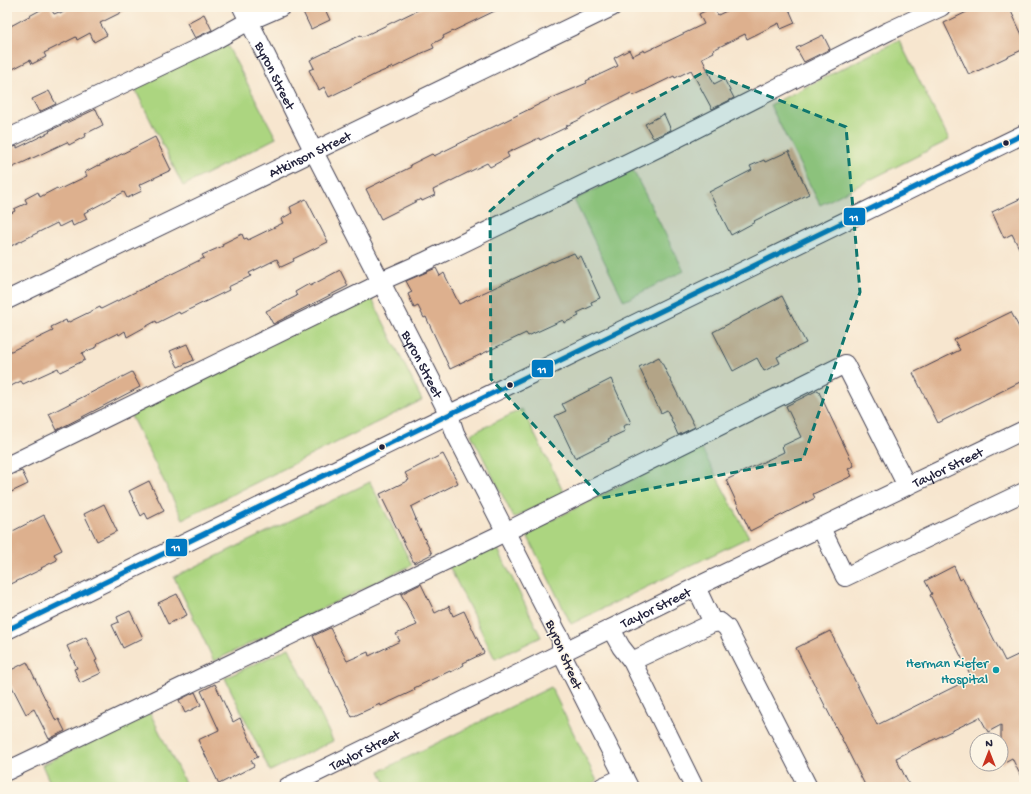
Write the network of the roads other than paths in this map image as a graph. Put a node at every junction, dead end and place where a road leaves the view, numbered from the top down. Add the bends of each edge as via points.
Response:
1 (281, 7) edge
2 (612, 7) edge
3 (941, 7) edge
4 (245, 14) edge
5 (1024, 134) edge
6 (7, 139) edge
7 (314, 152) junction
8 (381, 281) junction
9 (7, 300) edge
10 (449, 415) junction
11 (1024, 430) edge
12 (7, 466) edge
13 (907, 486) junction
14 (1024, 492) edge
15 (820, 528) junction
16 (506, 531) junction
17 (696, 587) junction
18 (713, 623) junction
19 (611, 629) junction
20 (7, 630) edge
21 (562, 653) junction
22 (632, 661) junction
23 (7, 771) edge
24 (626, 782) edge
25 (287, 787) edge
26 (602, 787) edge
27 (694, 787) edge
28 (808, 787) edge

1 - 4 street
2 - 7 street, Atkinson Street
3 - 8 street via 660,147
4 - 6 street via 215,40
4 - 7 street, Byron Street
5 - 10 street
7 - 8 street, Byron Street
7 - 9 street, Atkinson Street
8 - 10 street, Byron Street
8 - 12 street
10 - 16 street, Byron Street via 455,432
10 - 20 street
11 - 13 street, Taylor Street
13 - 15 street, Taylor Street
13 - 16 street via 845,364
14 - 15 street via 844,577
15 - 17 street, Taylor Street
16 - 21 street, Byron Street via 561,639
16 - 23 street
17 - 18 street
17 - 19 street, Taylor Street
18 - 22 street
18 - 28 street via 720,622 727,628
19 - 21 street, Taylor Street
19 - 22 street
21 - 24 street, Byron Street
21 - 25 street, Taylor Street
22 - 27 street
24 - 26 street

